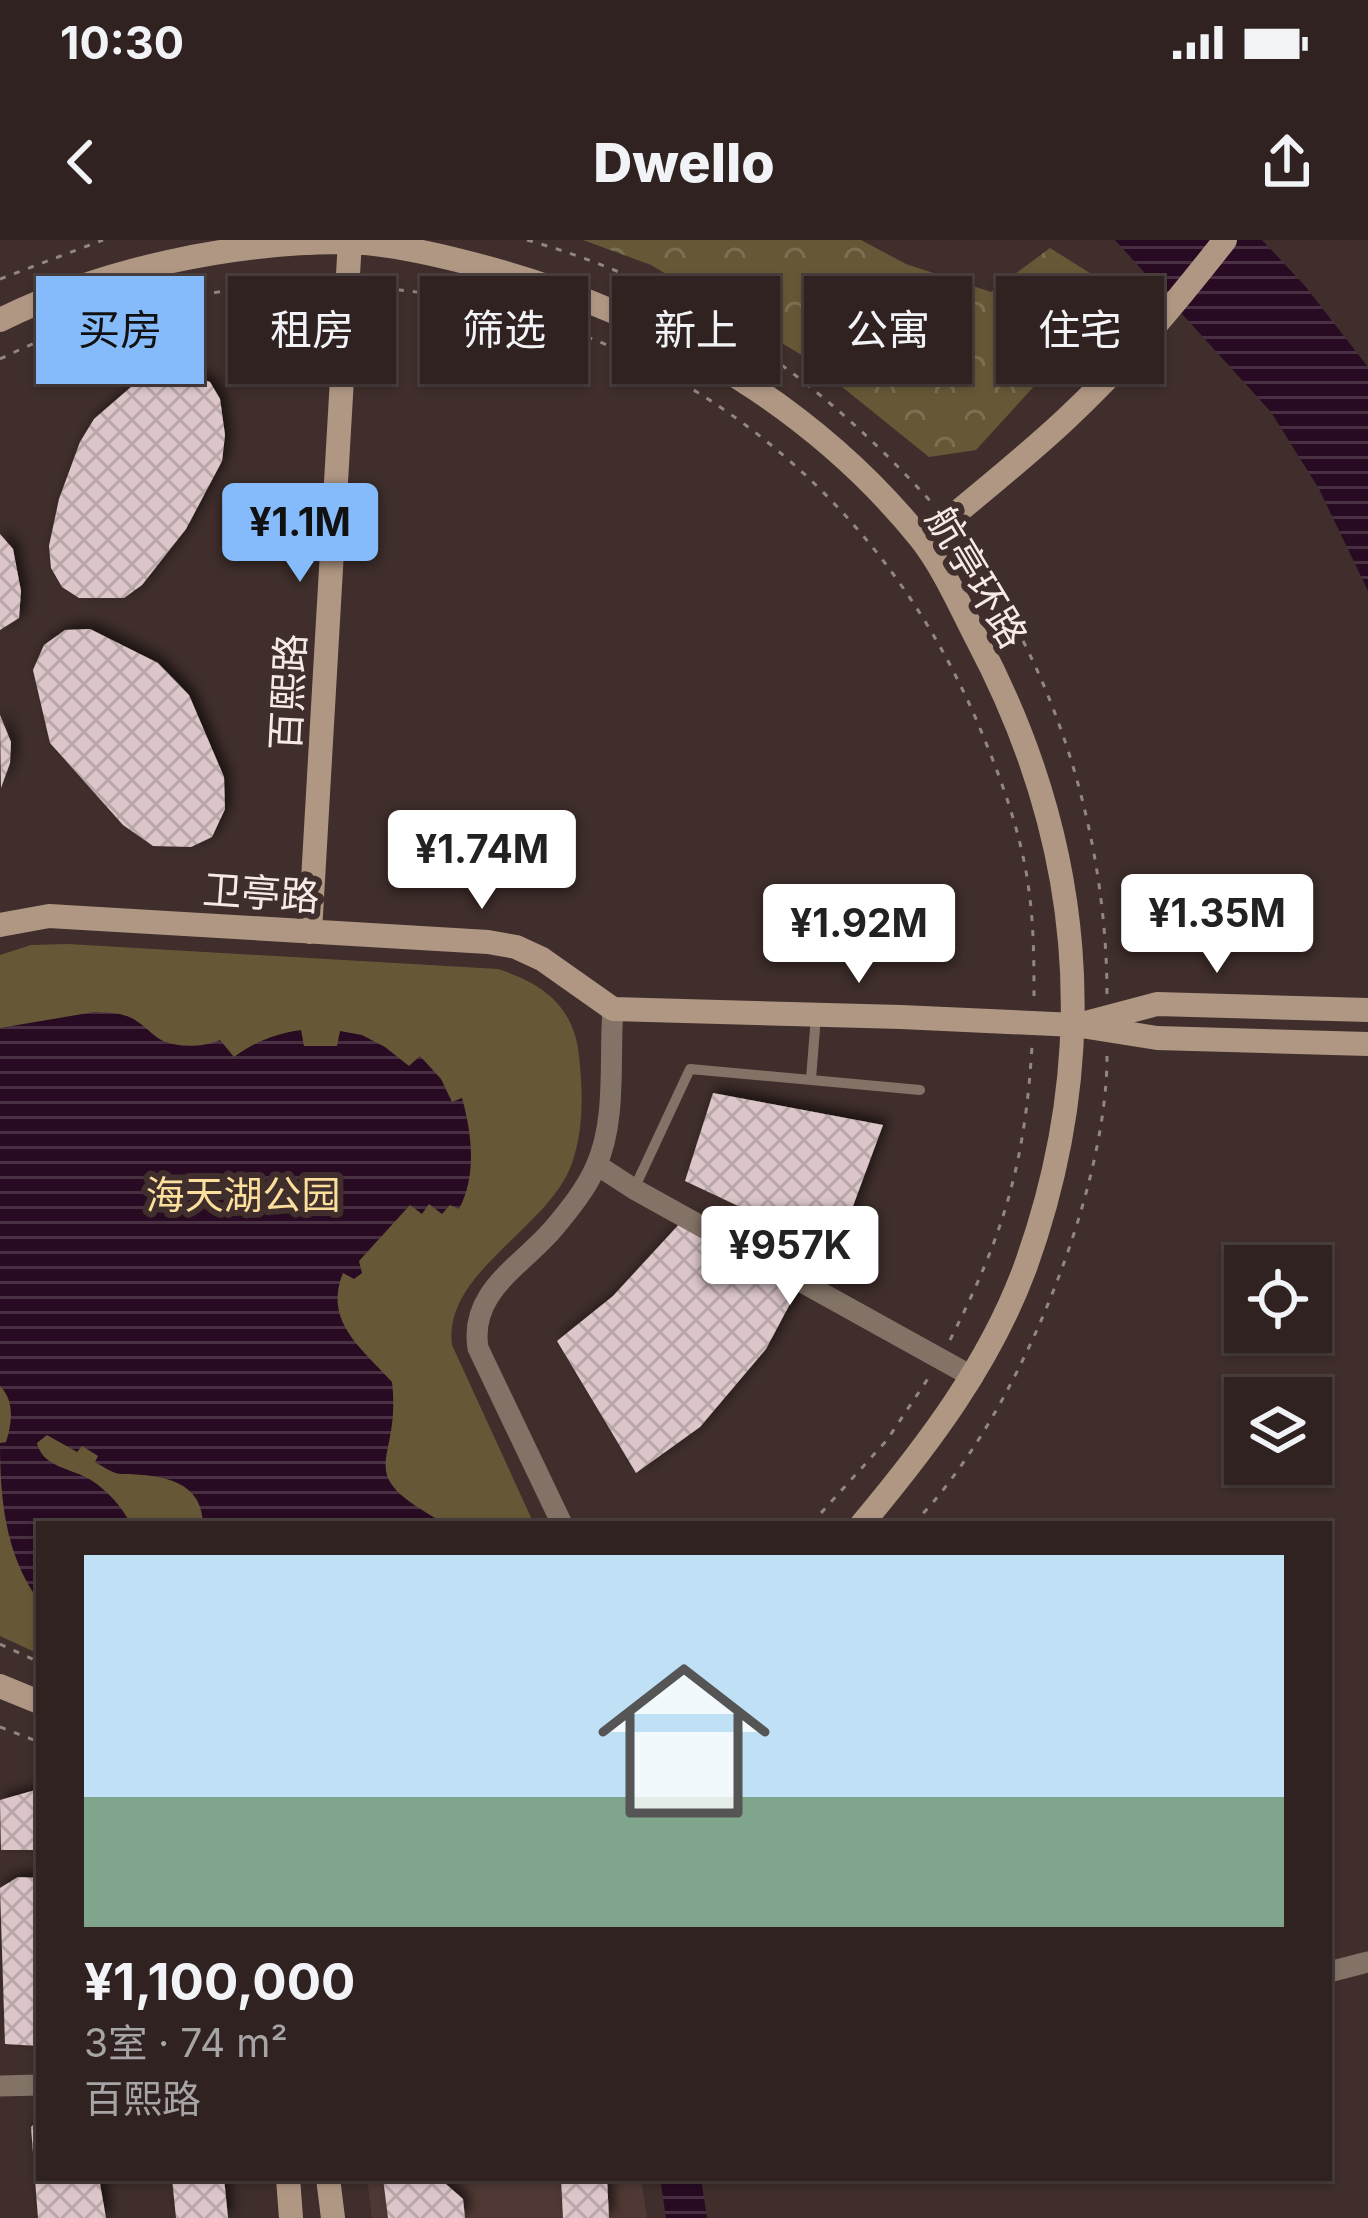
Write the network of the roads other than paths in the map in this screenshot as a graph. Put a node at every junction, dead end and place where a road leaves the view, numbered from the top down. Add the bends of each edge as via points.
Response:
1 (1226, 240) edge
2 (350, 241) edge
3 (0, 320) edge
4 (922, 541) junction
5 (0, 925) edge
6 (310, 932) junction
7 (613, 1009) junction
8 (1368, 1010) edge
9 (816, 1015) junction
10 (1107, 1024) junction
11 (1076, 1025) junction
12 (1368, 1044) edge
13 (811, 1078) junction
14 (920, 1090) dead end
15 (597, 1165) junction
16 (634, 1189) junction
17 (973, 1377) junction
18 (561, 1521) edge
19 (864, 1521) edge
20 (0, 1686) edge
21 (36, 1701) edge
22 (1368, 1962) edge
23 (1332, 1971) edge
24 (36, 2085) edge
25 (0, 2086) edge
26 (288, 2181) edge
27 (328, 2181) edge
28 (291, 2218) edge
29 (333, 2218) edge

1 - 4 street via 1062,423
2 - 3 street, 航亭环路 via 178,261 93,281
2 - 4 street, 航亭环路 via 529,280 674,339 781,406
2 - 6 street, 百熙路
4 - 11 street, 航亭环路 via 1020,725 1040,782 1062,886
5 - 6 street, 卫亭路 via 49,916
6 - 7 street, 卫亭路 via 516,947
7 - 9 street
7 - 15 street
8 - 10 street via 1157,1004
9 - 11 street
9 - 13 lane
10 - 11 street
10 - 12 street via 1156,1038
11 - 17 street, 航亭环路 via 1037,1229
13 - 14 lane
13 - 16 lane via 691,1069
15 - 16 street
15 - 18 street via 551,1232 494,1288 476,1333
16 - 17 street
17 - 19 street, 航亭环路
20 - 21 street
22 - 23 street
24 - 25 street
26 - 28 street
27 - 29 street

